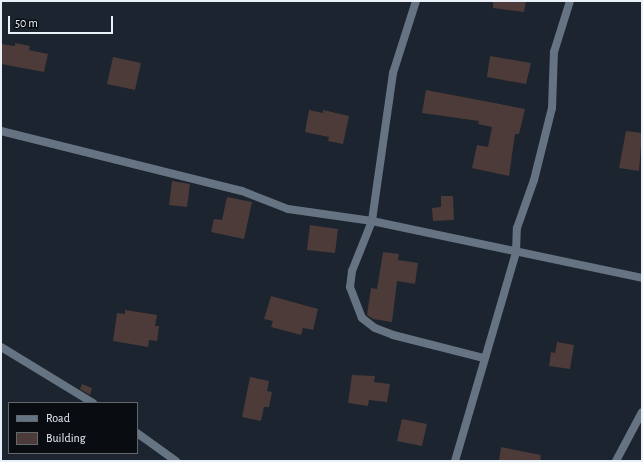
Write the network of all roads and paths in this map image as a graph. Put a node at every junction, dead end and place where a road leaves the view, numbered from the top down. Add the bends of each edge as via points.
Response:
1 (416, 1) edge
2 (570, 1) edge
3 (1, 131) edge
4 (372, 221) junction
5 (516, 252) junction
6 (642, 278) edge
7 (1, 347) edge
8 (483, 358) junction
9 (90, 402) edge
10 (642, 412) edge
11 (138, 434) edge
12 (176, 461) edge
13 (455, 461) edge
14 (616, 461) edge

1 - 4 street via 394,73
2 - 5 street via 554,52 552,108 534,180 517,228
3 - 4 street via 242,191 288,209
4 - 5 street
4 - 8 street via 352,271 350,287 362,318 375,328 394,335
5 - 6 street
5 - 8 street
7 - 9 street
8 - 13 street
10 - 14 street
11 - 12 street

